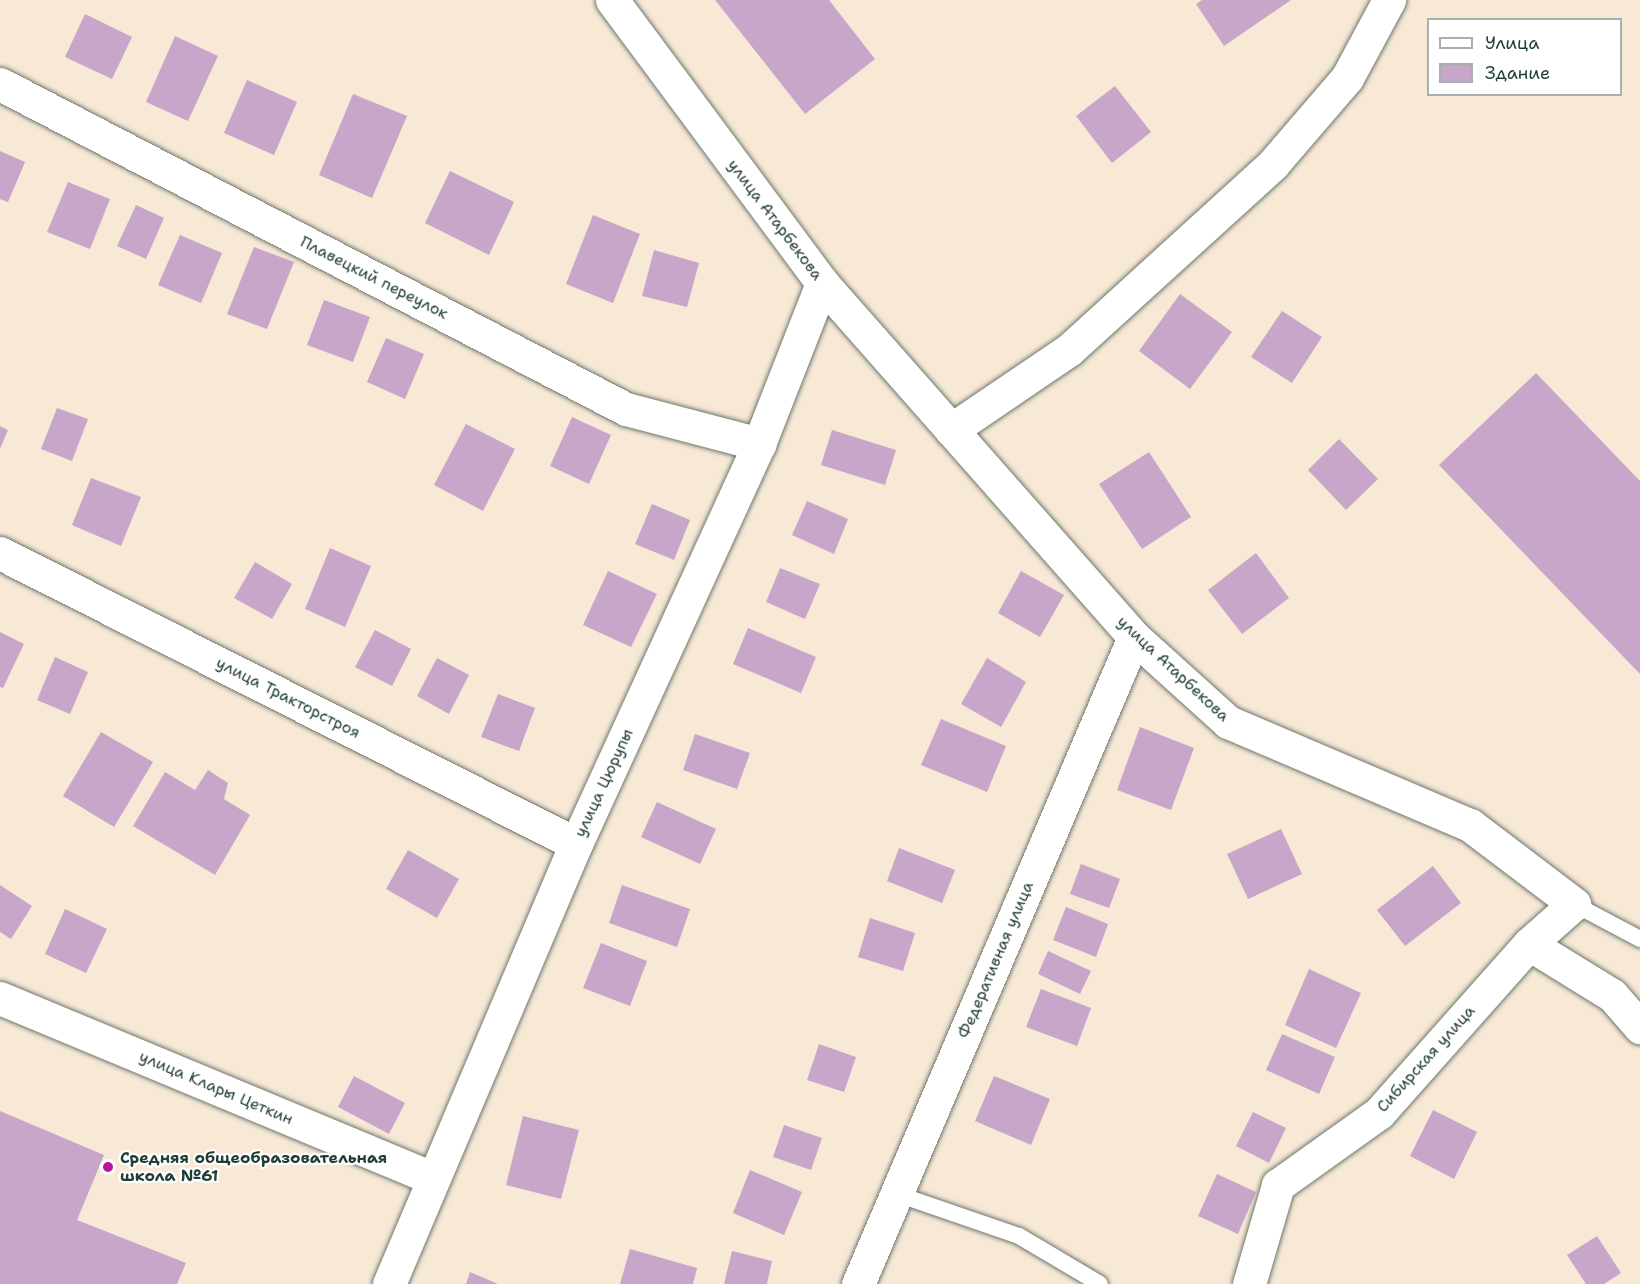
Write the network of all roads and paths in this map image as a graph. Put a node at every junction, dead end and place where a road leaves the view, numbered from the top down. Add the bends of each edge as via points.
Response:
1 (612, 0) edge
2 (1389, 0) edge
3 (0, 84) edge
4 (822, 283) junction
5 (951, 430) junction
6 (759, 444) junction
7 (0, 553) edge
8 (1134, 637) junction
9 (576, 844) junction
10 (1574, 904) junction
11 (1640, 939) edge
12 (1529, 944) junction
13 (0, 998) edge
14 (1640, 1027) edge
15 (432, 1178) junction
16 (897, 1194) junction
17 (389, 1284) edge
18 (858, 1284) edge
19 (1100, 1284) edge
20 (1249, 1284) edge

1 - 4 street, улица Атарбекова
2 - 5 street via 1347,78 1273,164 1070,350
3 - 6 street, Плавецкий переулок via 626,409
4 - 5 street, улица Атарбекова
4 - 6 street, улица Цюрупы
5 - 8 street, улица Атарбекова
6 - 9 street, улица Цюрупы
7 - 9 street, улица Тракторстроя
8 - 10 street, улица Атарбекова via 1228,722 1470,825
8 - 16 street, Федеративная улица
9 - 15 street, улица Цюрупы
10 - 11 lane
10 - 12 street, Сибирская улица
12 - 14 street via 1612,995
12 - 20 street, Сибирская улица via 1379,1113 1278,1185
13 - 15 street, улица Клары Цеткин
15 - 17 street, улица Цюрупы
16 - 18 street, Федеративная улица
16 - 19 lane via 1019,1236

